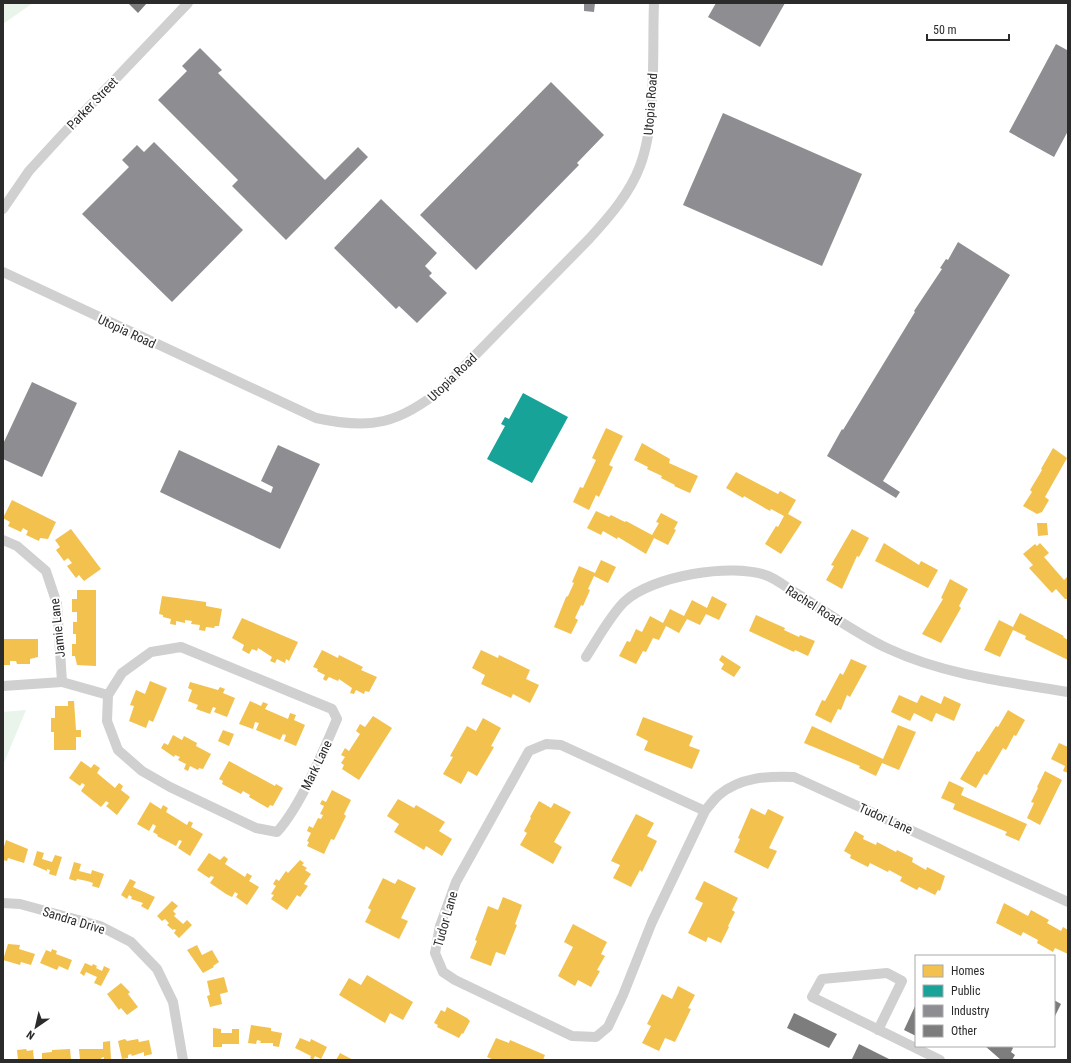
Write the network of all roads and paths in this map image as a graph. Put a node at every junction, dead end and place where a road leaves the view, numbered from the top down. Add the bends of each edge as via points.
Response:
1 (188, 3) edge
2 (654, 3) edge
3 (3, 209) edge
4 (3, 272) edge
5 (3, 540) edge
6 (586, 657) dead end
7 (62, 682) junction
8 (3, 686) edge
9 (1068, 692) edge
10 (108, 694) junction
11 (705, 811) junction
12 (1068, 902) edge
13 (3, 903) edge
14 (878, 1030) junction
15 (182, 1060) edge
16 (940, 1060) edge

1 - 3 street, Parker Street via 29,171
2 - 4 street, Utopia Road via 650,125 640,166 628,190 612,214 590,238 443,388 423,405 402,415 373,424 345,424 316,418
5 - 7 street, Jamie Lane via 17,546 46,571 57,604
6 - 9 street, Rachel Road via 625,602 657,582 704,572 738,570 768,576 843,624 889,649 938,667 979,677
7 - 8 street
7 - 10 street
10 - 10 street, Mark Lane via 107,721 118,750 142,771 256,828 277,832 290,818 337,719 332,709 181,647 151,652 122,673
11 - 11 street, Tudor Lane via 561,745 546,744 529,751 456,882 440,926 435,953 443,972 572,1036 596,1037 608,1027 652,922
11 - 12 street, Tudor Lane via 719,794 738,783 765,776 794,778
13 - 15 street, Sandra Drive via 20,904 100,926 131,942 157,969 173,1002
14 - 14 street via 812,997 822,979 887,973 902,981
14 - 16 street

